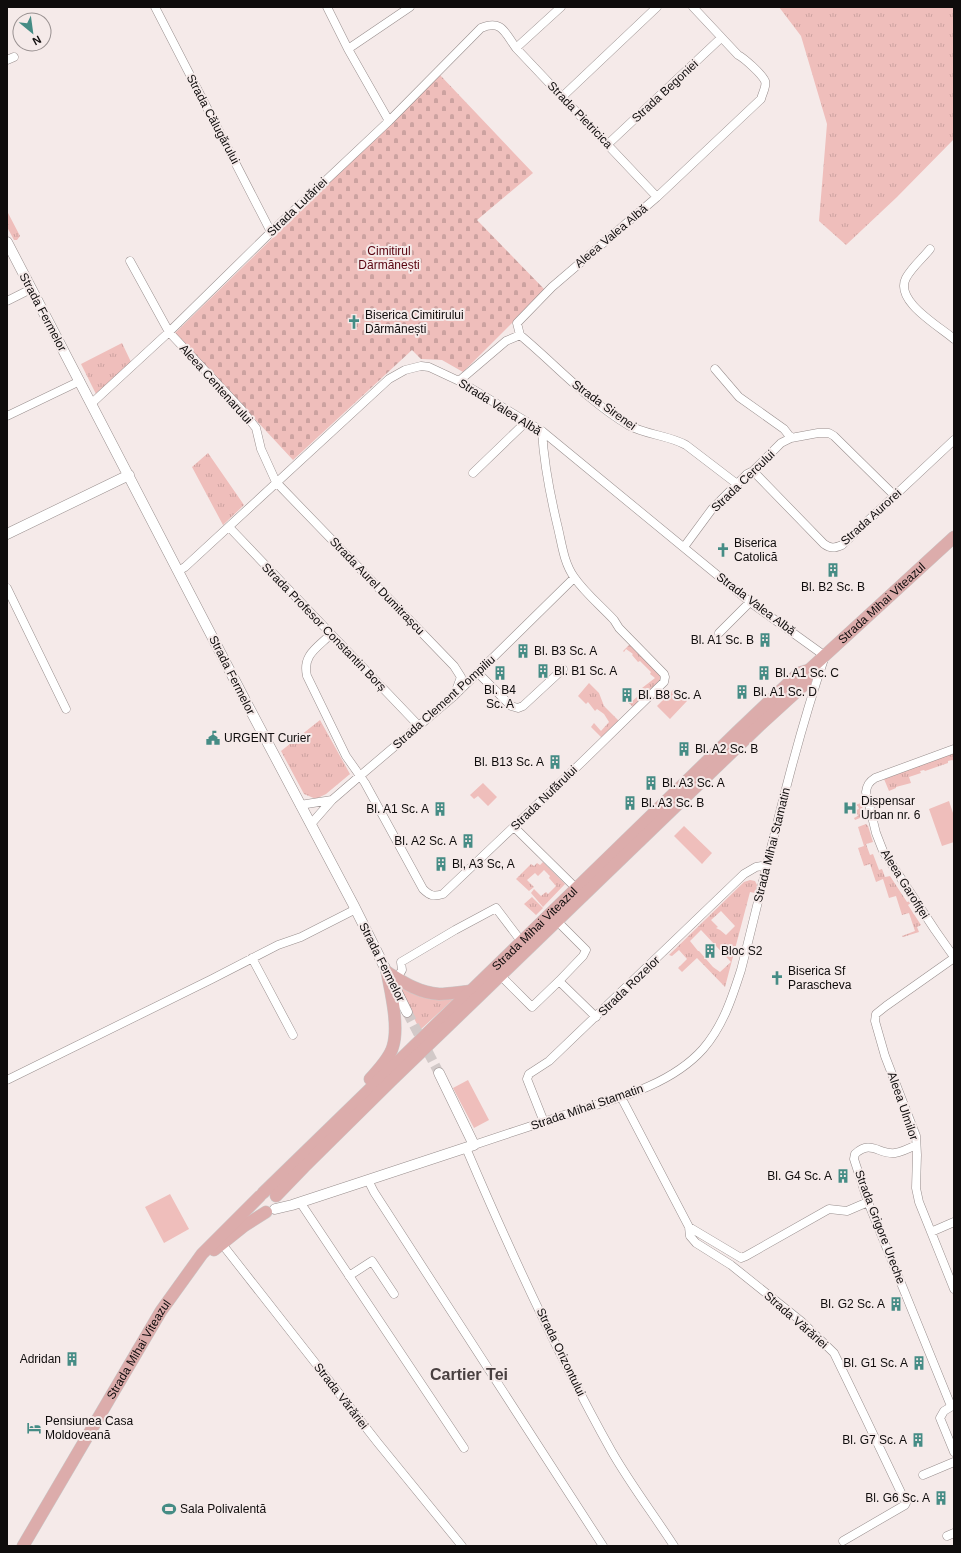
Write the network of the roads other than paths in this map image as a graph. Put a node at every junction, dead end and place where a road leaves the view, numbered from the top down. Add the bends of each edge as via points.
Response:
1 (154, 7) edge
2 (327, 7) edge
3 (410, 7) edge
4 (561, 7) edge
5 (656, 7) edge
6 (693, 7) edge
7 (505, 33) joint
8 (721, 38) junction
9 (516, 48) junction
10 (348, 49) junction
11 (563, 96) junction
12 (389, 120) junction
13 (608, 144) junction
14 (657, 197) junction
15 (272, 232) junction
16 (7, 242) edge
17 (930, 249) dead end
18 (130, 261) dead end
19 (31, 289) junction
20 (7, 301) edge
21 (169, 332) junction
22 (520, 335) junction
23 (954, 339) edge
24 (715, 369) dead end
25 (80, 381) junction
26 (459, 381) junction
27 (92, 403) junction
28 (7, 416) edge
29 (526, 422) junction
30 (542, 432) junction
31 (791, 438) junction
32 (954, 440) edge
33 (753, 471) junction
34 (473, 473) dead end
35 (129, 475) junction
36 (276, 482) junction
37 (737, 484) junction
38 (894, 495) junction
39 (229, 527) junction
40 (7, 534) edge
41 (954, 537) edge
42 (684, 548) junction
43 (178, 571) junction
44 (574, 578) junction
45 (7, 588) edge
46 (750, 602) junction
47 (719, 633) dead end
48 (331, 634) junction
49 (824, 656) junction
50 (563, 669) dead end
51 (809, 670) junction
52 (478, 673) junction
53 (809, 687) junction
54 (454, 696) junction
55 (66, 709) dead end
56 (419, 726) junction
57 (954, 749) edge
58 (359, 777) junction
59 (332, 800) junction
60 (300, 805) junction
61 (311, 824) junction
62 (514, 827) junction
63 (767, 865) junction
64 (579, 892) junction
65 (356, 909) junction
66 (557, 921) junction
67 (521, 942) junction
68 (954, 957) edge
69 (252, 958) junction
70 (507, 963) junction
71 (392, 975) junction
72 (501, 976) junction
73 (559, 981) junction
74 (470, 991) junction
75 (407, 1012) tunnel mouth
76 (596, 1017) junction
77 (293, 1035) dead end
78 (439, 1073) tunnel mouth
79 (7, 1080) edge
80 (621, 1097) junction
81 (347, 1111) junction
82 (544, 1122) junction
83 (916, 1145) junction
84 (470, 1146) junction
85 (368, 1180) junction
86 (261, 1194) junction
87 (276, 1196) junction
88 (300, 1202) junction
89 (868, 1202) junction
90 (271, 1210) junction
91 (954, 1222) edge
92 (689, 1227) junction
93 (931, 1232) junction
94 (222, 1244) junction
95 (349, 1276) junction
96 (184, 1278) junction
97 (954, 1288) edge
98 (394, 1294) dead end
99 (953, 1405) edge
100 (464, 1448) dead end
101 (954, 1452) edge
102 (954, 1462) edge
103 (923, 1475) dead end
104 (843, 1541) dead end
105 (23, 1546) edge
106 (462, 1546) edge
107 (602, 1546) edge
108 (674, 1546) edge

1 - 15 street, Strada Călugărului
2 - 10 street
3 - 10 street
4 - 9 street
5 - 11 street
6 - 8 street
7 - 9 street, Strada Pietricica
7 - 12 street, Strada Lutăriei via 497,25 481,28
8 - 13 street, Strada Begoniei
8 - 14 street, Aleea Valea Albă via 738,55 745,58 765,81 766,86 761,99
9 - 11 street, Strada Pietricica
10 - 12 street
11 - 13 street, Strada Pietricica
12 - 15 street, Strada Lutăriei
13 - 14 street, Strada Pietricica
14 - 22 street, Aleea Valea Albă via 552,288 517,323
15 - 21 street, Strada Lutăriei
16 - 19 street, Strada Fermelor
17 - 23 street via 903,285 914,307
18 - 21 street, Aleea Centenarului
19 - 20 street
19 - 25 street, Strada Fermelor
21 - 27 street, Strada Lutăriei
21 - 36 street, Aleea Centenarului via 256,428 261,449
22 - 26 street via 506,341
22 - 37 street, Strada Sirenei via 582,391 627,424 638,430 677,440
24 - 31 street via 739,397
25 - 27 street, Strada Fermelor
25 - 28 street
26 - 29 street, Strada Valea Albă
26 - 36 street, Strada Valea Albă via 430,367 421,366 396,374
27 - 35 street, Strada Fermelor
29 - 30 street, Strada Valea Albă
29 - 34 street
30 - 42 street, Strada Valea Albă
30 - 44 street, Strada Nufărului via 550,497 566,561
31 - 33 street, Strada Cercului via 781,444
31 - 38 street, Strada Cercului via 829,433
32 - 38 street, Strada Aurorei
33 - 37 street, Strada Cercului
33 - 38 street, Strada Aurorei via 829,548 842,545
35 - 40 street
35 - 43 street, Strada Fermelor
36 - 39 street, Strada Valea Albă
36 - 54 street, Strada Aurel Dumitrașcu via 454,666 460,677
37 - 42 street, Strada Cercului via 712,509
39 - 43 street, Strada Valea Albă via 186,567
39 - 48 street, Strada Profesor Constantin Borș
41 - 49 main road, Strada Mihai Viteazul
42 - 46 street, Strada Valea Albă
43 - 60 street, Strada Fermelor
44 - 52 street, Strada Clement Pompiliu
44 - 62 street, Strada Nufărului via 664,674 664,682
45 - 55 street
46 - 47 street
46 - 49 street, Strada Valea Albă
48 - 56 street, Strada Profesor Constantin Borș
48 - 58 street, Strada Nufărului via 307,658 305,668 346,756
49 - 51 main road, Strada Mihai Viteazul
49 - 53 street, Strada Mihai Stamatin
50 - 52 street via 518,708 511,706
51 - 53 main road
51 - 64 main road, Strada Mihai Viteazul via 799,674
52 - 54 street, Strada Clement Pompiliu
53 - 63 street, Strada Mihai Stamatin
53 - 64 main road, Strada Mihai Viteazul via 754,731
54 - 56 street, Strada Clement Pompiliu
56 - 58 street, Strada Clement Pompiliu
57 - 68 street, Aleea Garofiței via 875,778 867,786 866,792 883,851
58 - 59 street, Strada Clement Pompiliu
58 - 62 street, Strada Nufărului via 365,783 423,889 432,896 443,894
59 - 60 street
59 - 61 street, Strada Clement Pompiliu
60 - 61 street, Strada Fermelor
61 - 65 street, Strada Fermelor
62 - 64 street
63 - 76 street, Strada Rozelor via 756,867 744,874
63 - 80 street, Strada Mihai Stamatin via 741,970 721,1023 702,1049 681,1067 662,1079
64 - 66 main road, Strada Mihai Viteazul
64 - 67 main road, Strada Mihai Viteazul
65 - 69 street
65 - 71 street, Strada Fermelor
66 - 70 main road, Strada Mihai Viteazul
66 - 73 street via 586,950
67 - 70 main road, Strada Mihai Viteazul
67 - 71 street via 496,908 401,962 402,970
68 - 83 street, Aleea Ulmilor via 886,1006 875,1018 885,1056 916,1136
69 - 77 street
69 - 79 street
70 - 72 main road, Strada Mihai Viteazul
70 - 74 main road, Strada Mihai Viteazul
71 - 74 main road via 419,990 432,993
71 - 75 street, Strada Fermelor
71 - 81 main road via 393,1045 388,1056
72 - 73 street via 532,1007
72 - 87 main road, Strada Mihai Viteazul
73 - 76 street
74 - 81 main road, Strada Mihai Viteazul
76 - 82 street, Strada Rozelor via 549,1061 529,1074 528,1083
78 - 84 street
80 - 82 street, Strada Mihai Stamatin
80 - 92 street
81 - 86 main road, Strada Mihai Viteazul
82 - 84 street, Strada Mihai Stamatin
83 - 89 street, Strada Grigore Ureche via 895,1153 871,1147 859,1150 855,1154 854,1158
83 - 93 street, Aleea Ulmilor via 916,1188
84 - 85 street, Strada Mihai Stamatin
84 - 108 street, Strada Orizontului via 496,1217 567,1368 613,1454
85 - 88 street, Strada Mihai Stamatin
85 - 107 street
86 - 87 main road via 270,1192
86 - 90 main road via 259,1207
86 - 96 main road, Strada Mihai Viteazul via 214,1241
87 - 90 main road via 278,1201
88 - 90 street, Strada Mihai Stamatin
88 - 95 street
89 - 92 street via 847,1211 829,1209 741,1258
89 - 99 street, Strada Grigore Ureche
90 - 94 main road, Strada Mihai Viteazul via 244,1226
91 - 93 street
92 - 104 street, Strada Vărăriei via 690,1236 696,1243 731,1265 801,1321 834,1354 846,1378 906,1503
93 - 97 street, Aleea Ulmilor
94 - 96 main road, Strada Mihai Viteazul
94 - 106 street, Strada Vărăriei
95 - 98 street via 372,1261
95 - 100 street
96 - 105 main road, Strada Mihai Viteazul via 161,1311
99 - 101 street, Strada Grigore Ureche via 944,1411 940,1418
102 - 103 street

